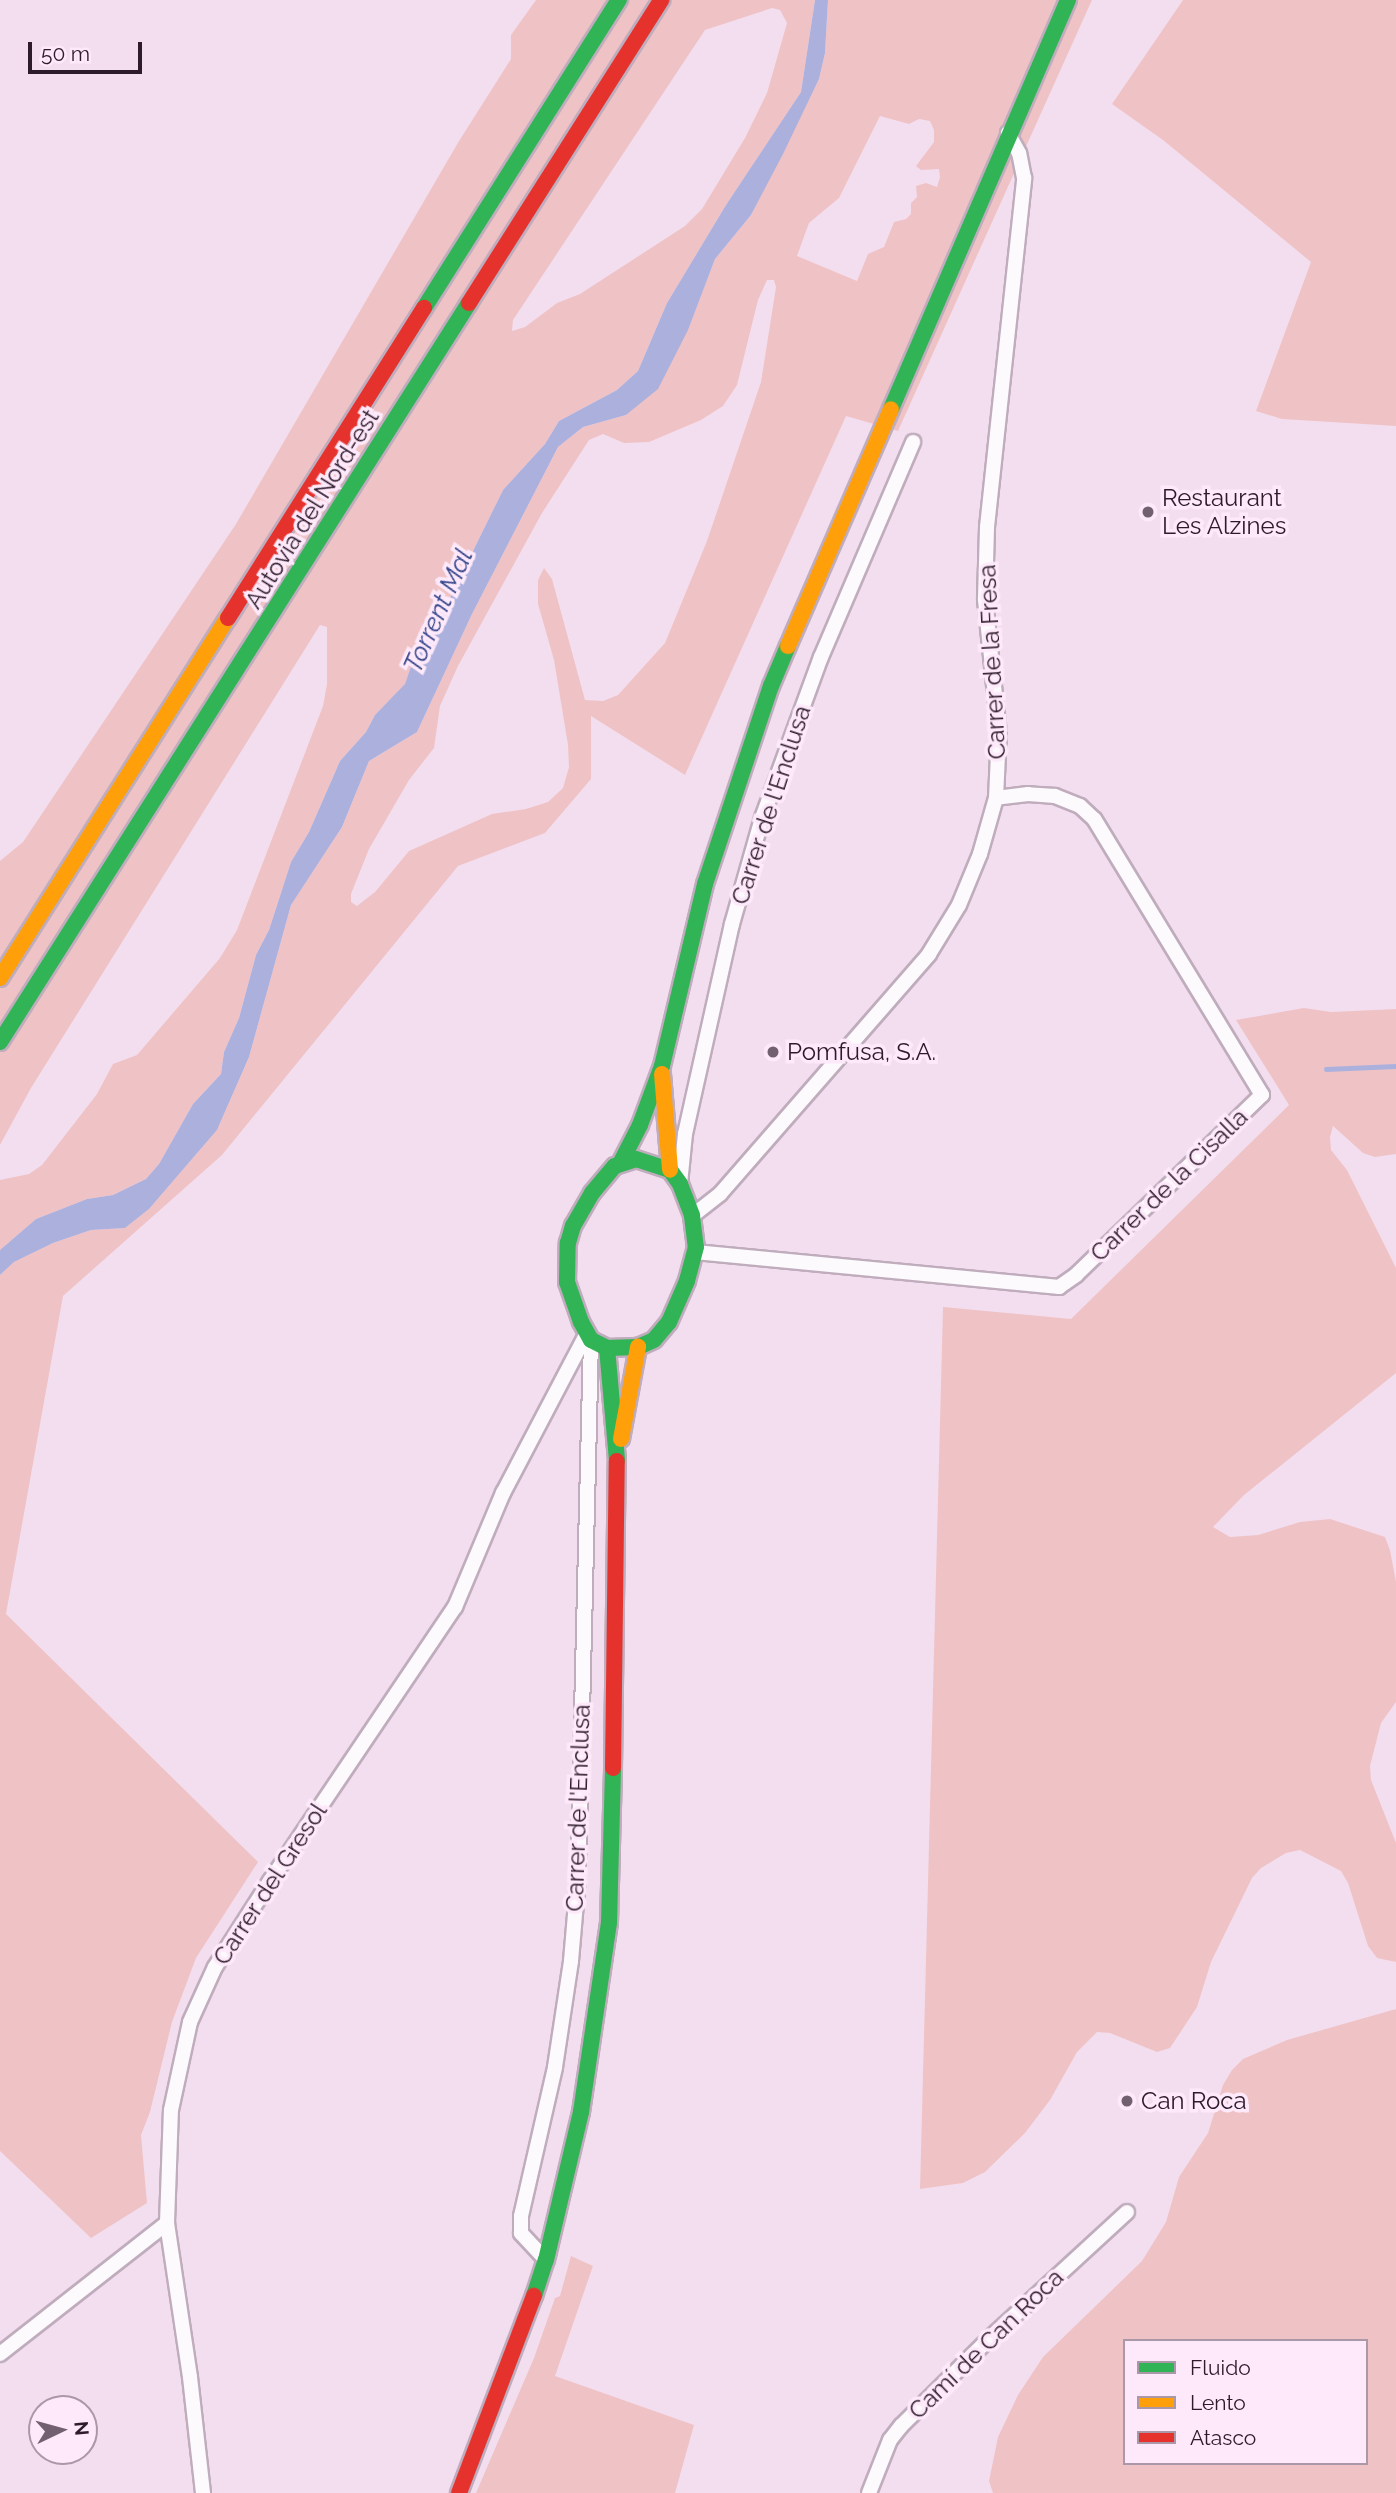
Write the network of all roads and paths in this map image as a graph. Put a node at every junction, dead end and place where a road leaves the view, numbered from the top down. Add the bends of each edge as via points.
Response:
1 (619, 0) edge
2 (661, 0) edge
3 (1068, 0) edge
4 (1008, 134) junction
5 (913, 442) dead end
6 (996, 798) junction
7 (0, 978) edge
8 (0, 1042) edge
9 (662, 1066) junction
10 (621, 1162) junction
11 (670, 1170) junction
12 (680, 1184) junction
13 (692, 1216) junction
14 (695, 1252) junction
15 (589, 1338) junction
16 (638, 1347) junction
17 (607, 1348) junction
18 (617, 1464) junction
19 (1127, 2212) dead end
20 (167, 2223) junction
21 (546, 2260) junction
22 (0, 2354) edge
23 (202, 2493) edge
24 (459, 2493) edge
25 (870, 2493) edge

1 - 7 main road, Autovia del Nord-est
2 - 8 main road, Autovia del Nord-est
3 - 4 main road
4 - 6 street, Carrer de la Fresa via 1019,153 1024,178 987,527 985,599 999,733
4 - 9 main road via 771,686 705,884
5 - 12 street, Carrer de l'Enclusa via 821,657 762,818 732,924 685,1134
6 - 13 street, Carrer de la Fresa via 959,905 929,954 720,1194
6 - 14 street, Carrer de la Cisalla via 1055,796 1080,806 1094,819 1262,1095 1059,1287
9 - 10 main road
9 - 11 main road
10 - 11 main road via 636,1159
10 - 15 main road via 592,1193 568,1243 567,1282
11 - 12 main road
12 - 13 main road
13 - 14 main road
14 - 16 main road via 669,1322 654,1340
15 - 17 main road
15 - 20 street, Carrer del Gresol via 503,1493 455,1607 215,1967 190,2022 172,2110
15 - 21 street, Carrer de l'Enclusa via 576,1893 555,2067 521,2216 521,2233
16 - 17 main road
16 - 18 main road
17 - 18 main road
18 - 21 main road via 609,1923 581,2112
19 - 25 street, Camí de Can Roca via 901,2426 890,2440
20 - 22 street
20 - 23 street, Carrer del Gresol
21 - 24 main road

